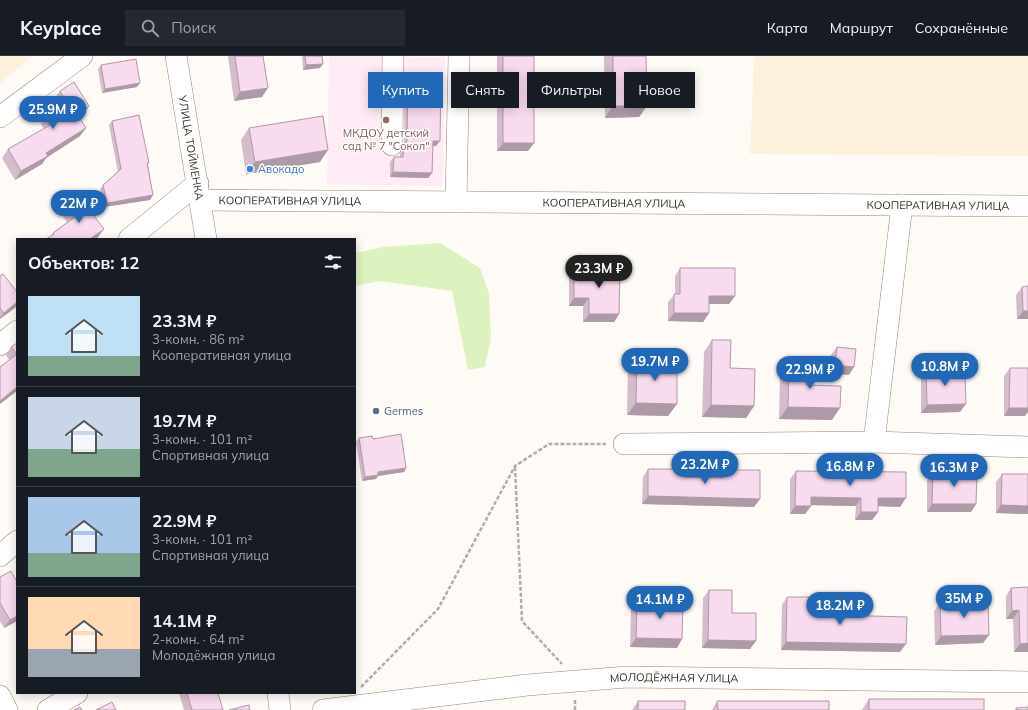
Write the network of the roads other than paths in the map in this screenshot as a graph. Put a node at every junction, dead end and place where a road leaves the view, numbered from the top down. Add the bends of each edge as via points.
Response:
1 (82, 56) edge
2 (176, 56) edge
3 (393, 56) edge
4 (459, 56) edge
5 (0, 117) edge
6 (392, 145) dead end
7 (199, 192) junction
8 (456, 202) junction
9 (902, 205) junction
10 (1028, 206) edge
11 (130, 238) edge
12 (206, 238) edge
13 (16, 332) edge
14 (0, 345) edge
15 (874, 442) junction
16 (624, 444) road end
17 (1028, 447) edge
18 (16, 543) edge
19 (0, 556) edge
20 (1028, 682) edge
21 (76, 694) edge
22 (278, 694) edge
23 (0, 696) edge
24 (7, 710) edge
25 (48, 710) edge
26 (280, 710) edge
27 (323, 710) edge

1 - 5 street
2 - 7 street, УЛИЦА ТОЙМЕНКА
3 - 6 street
4 - 8 street
7 - 8 street, КООПЕРАТИВНАЯ УЛИЦА
7 - 11 street
7 - 12 street, УЛИЦА ТОЙМЕНКА
8 - 9 street, КООПЕРАТИВНАЯ УЛИЦА
9 - 10 street, КООПЕРАТИВНАЯ УЛИЦА
9 - 15 street
13 - 14 street
15 - 16 street
15 - 17 street
18 - 19 street
20 - 27 street, МОЛОДЁЖНАЯ УЛИЦА via 627,677 527,685
21 - 25 street
22 - 26 street
23 - 24 street

